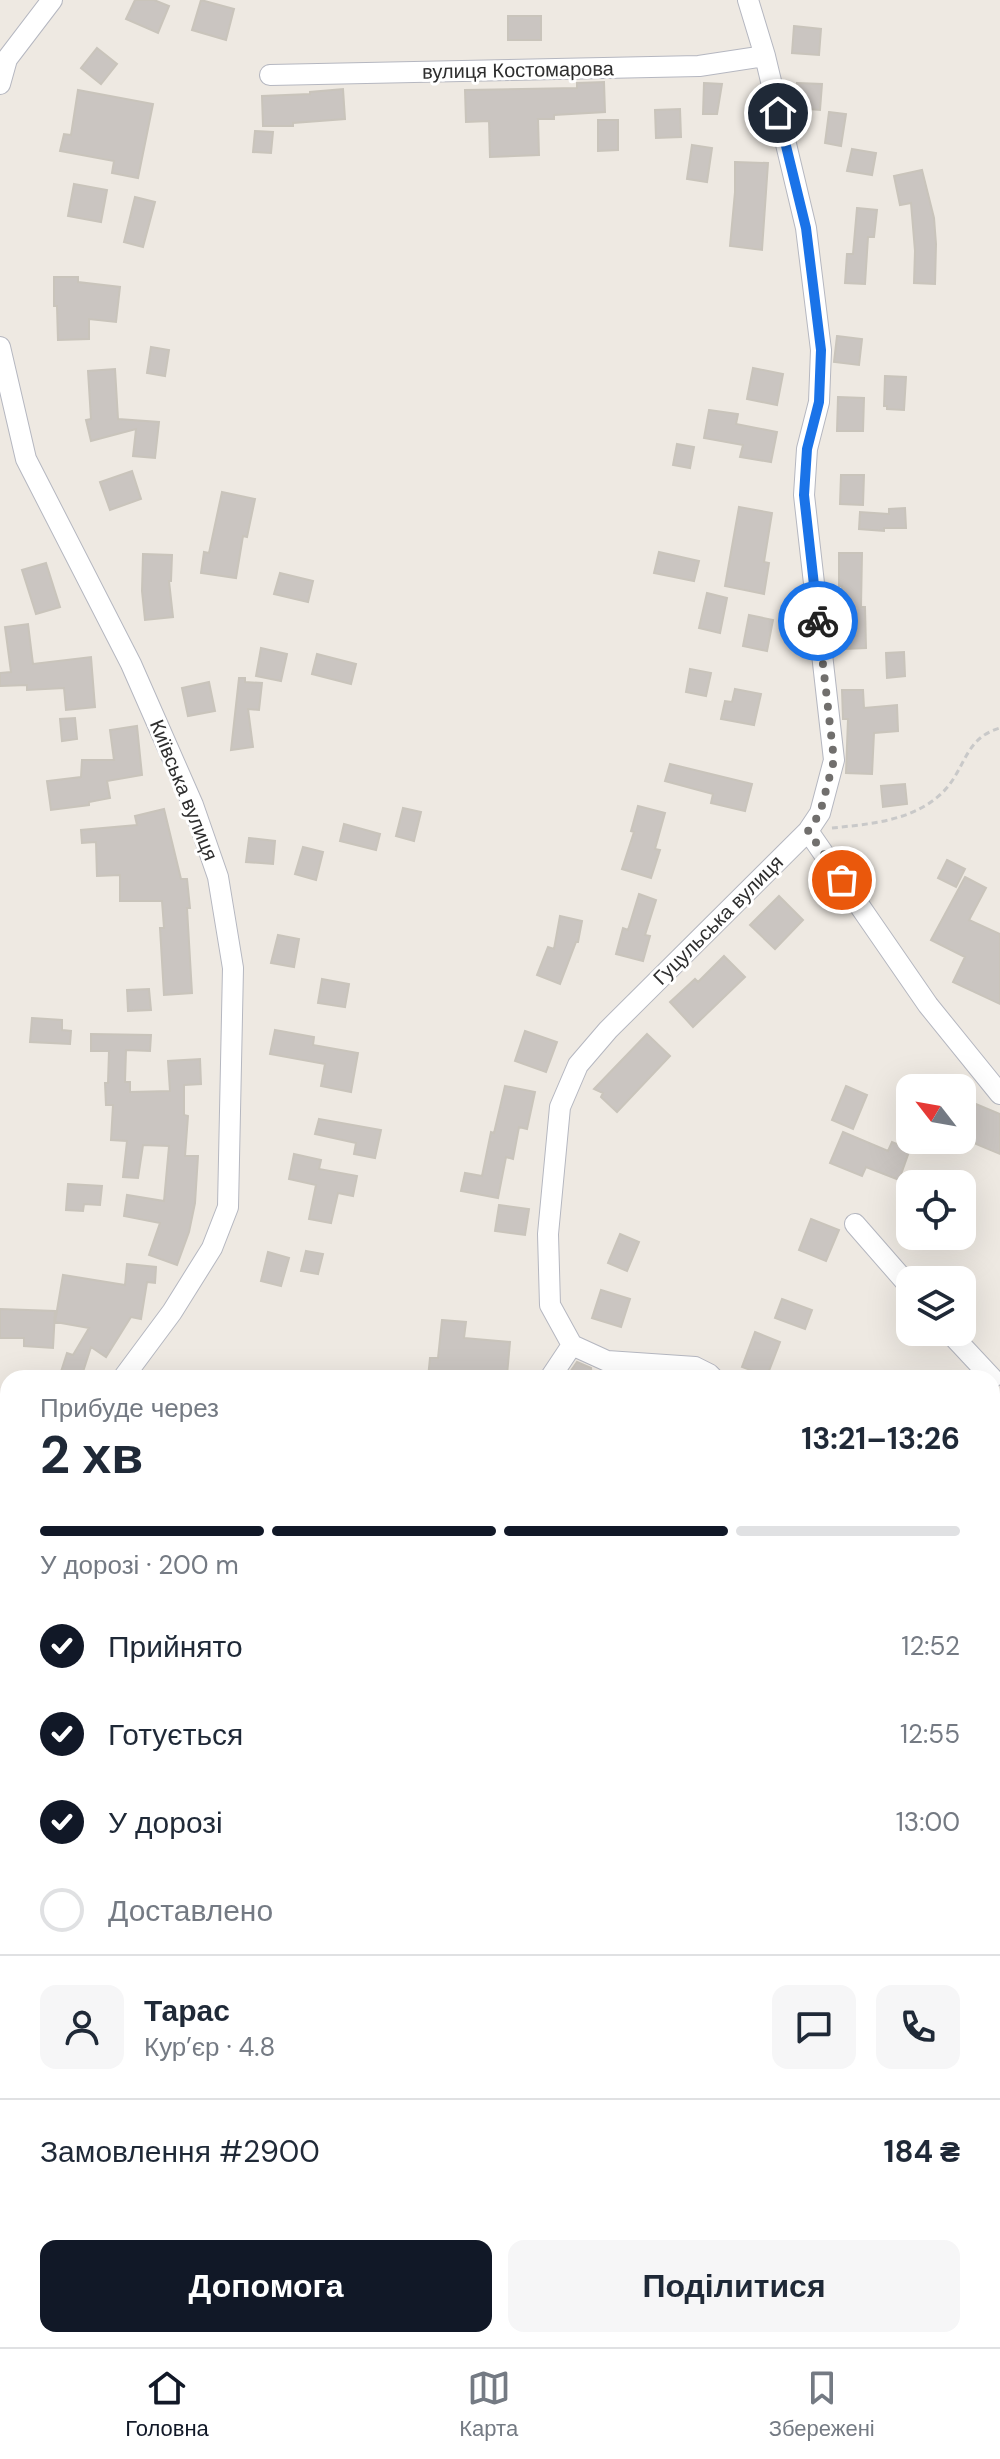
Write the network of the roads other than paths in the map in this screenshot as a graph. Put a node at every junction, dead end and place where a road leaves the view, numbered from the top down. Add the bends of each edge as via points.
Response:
1 (52, 0) edge
2 (748, 0) edge
3 (765, 56) junction
4 (270, 75) dead end
5 (0, 84) edge
6 (0, 347) edge
7 (808, 831) junction
8 (1000, 1094) edge
9 (855, 1224) dead end
10 (896, 1271) edge
11 (572, 1345) junction
12 (962, 1346) edge
13 (129, 1370) edge
14 (555, 1370) edge
15 (700, 1370) edge
16 (985, 1370) edge

1 - 5 street via 7,59
2 - 3 street, Гуцульська вулиця
3 - 4 street, вулиця Костомарова via 699,66
3 - 7 street, Гуцульська вулиця via 806,228 821,350 819,402 807,449 804,495 834,760 820,813
6 - 13 street, Київська вулиця via 26,459 131,664 193,805 218,877 233,968 228,1207 212,1248
7 - 8 street via 928,1005
7 - 11 street, Гуцульська вулиця via 578,1065 560,1107 548,1234 550,1305
9 - 10 street
11 - 14 street
11 - 15 street via 607,1361
12 - 16 street

